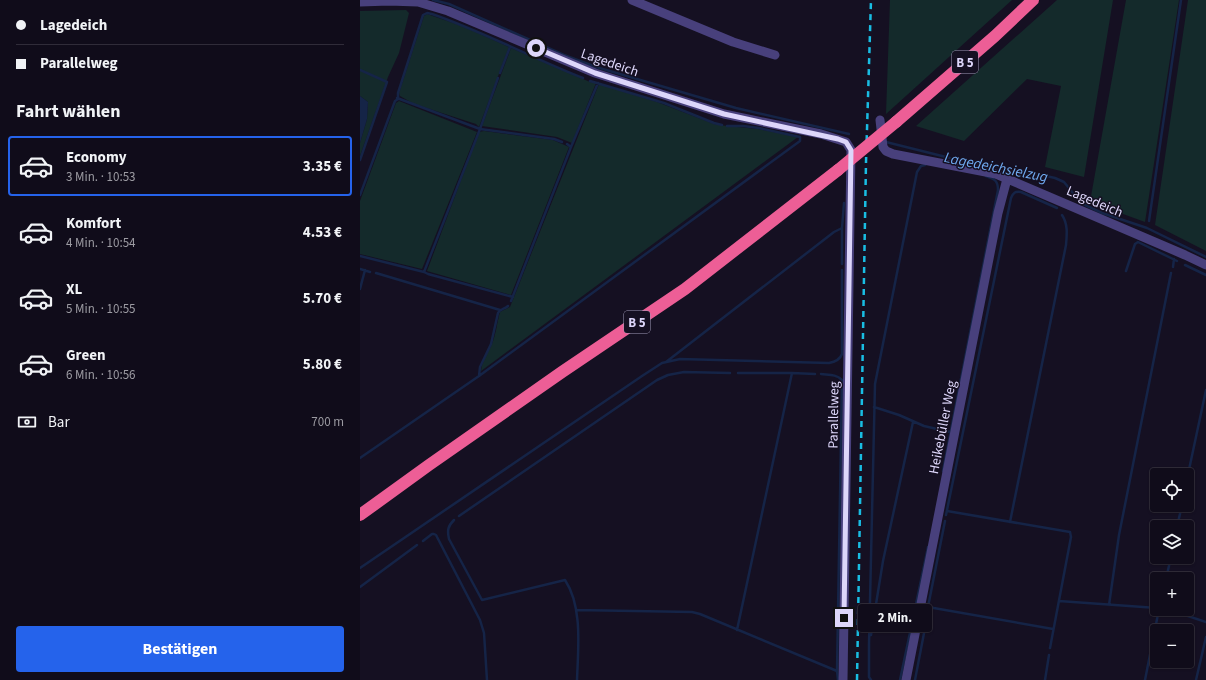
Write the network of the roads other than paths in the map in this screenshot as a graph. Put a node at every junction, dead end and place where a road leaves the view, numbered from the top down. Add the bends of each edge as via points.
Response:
1 (632, 0) edge
2 (1034, 0) edge
3 (360, 2) edge
4 (775, 55) dead end
5 (880, 120) dead end
6 (851, 150) joint
7 (1007, 180) junction
8 (1206, 265) edge
9 (360, 516) edge
10 (843, 680) edge
11 (906, 680) edge

1 - 4 street via 733,42
2 - 9 highway, B 5, bridge via 896,122 685,289
3 - 6 street, Lagedeich via 418,2 448,11 595,73 724,114 838,139 846,142
5 - 7 street, Lagedeich via 883,147 886,151 996,174
6 - 10 street, Parallelweg
7 - 8 street, Lagedeich
7 - 11 street, Heikebüller Weg

